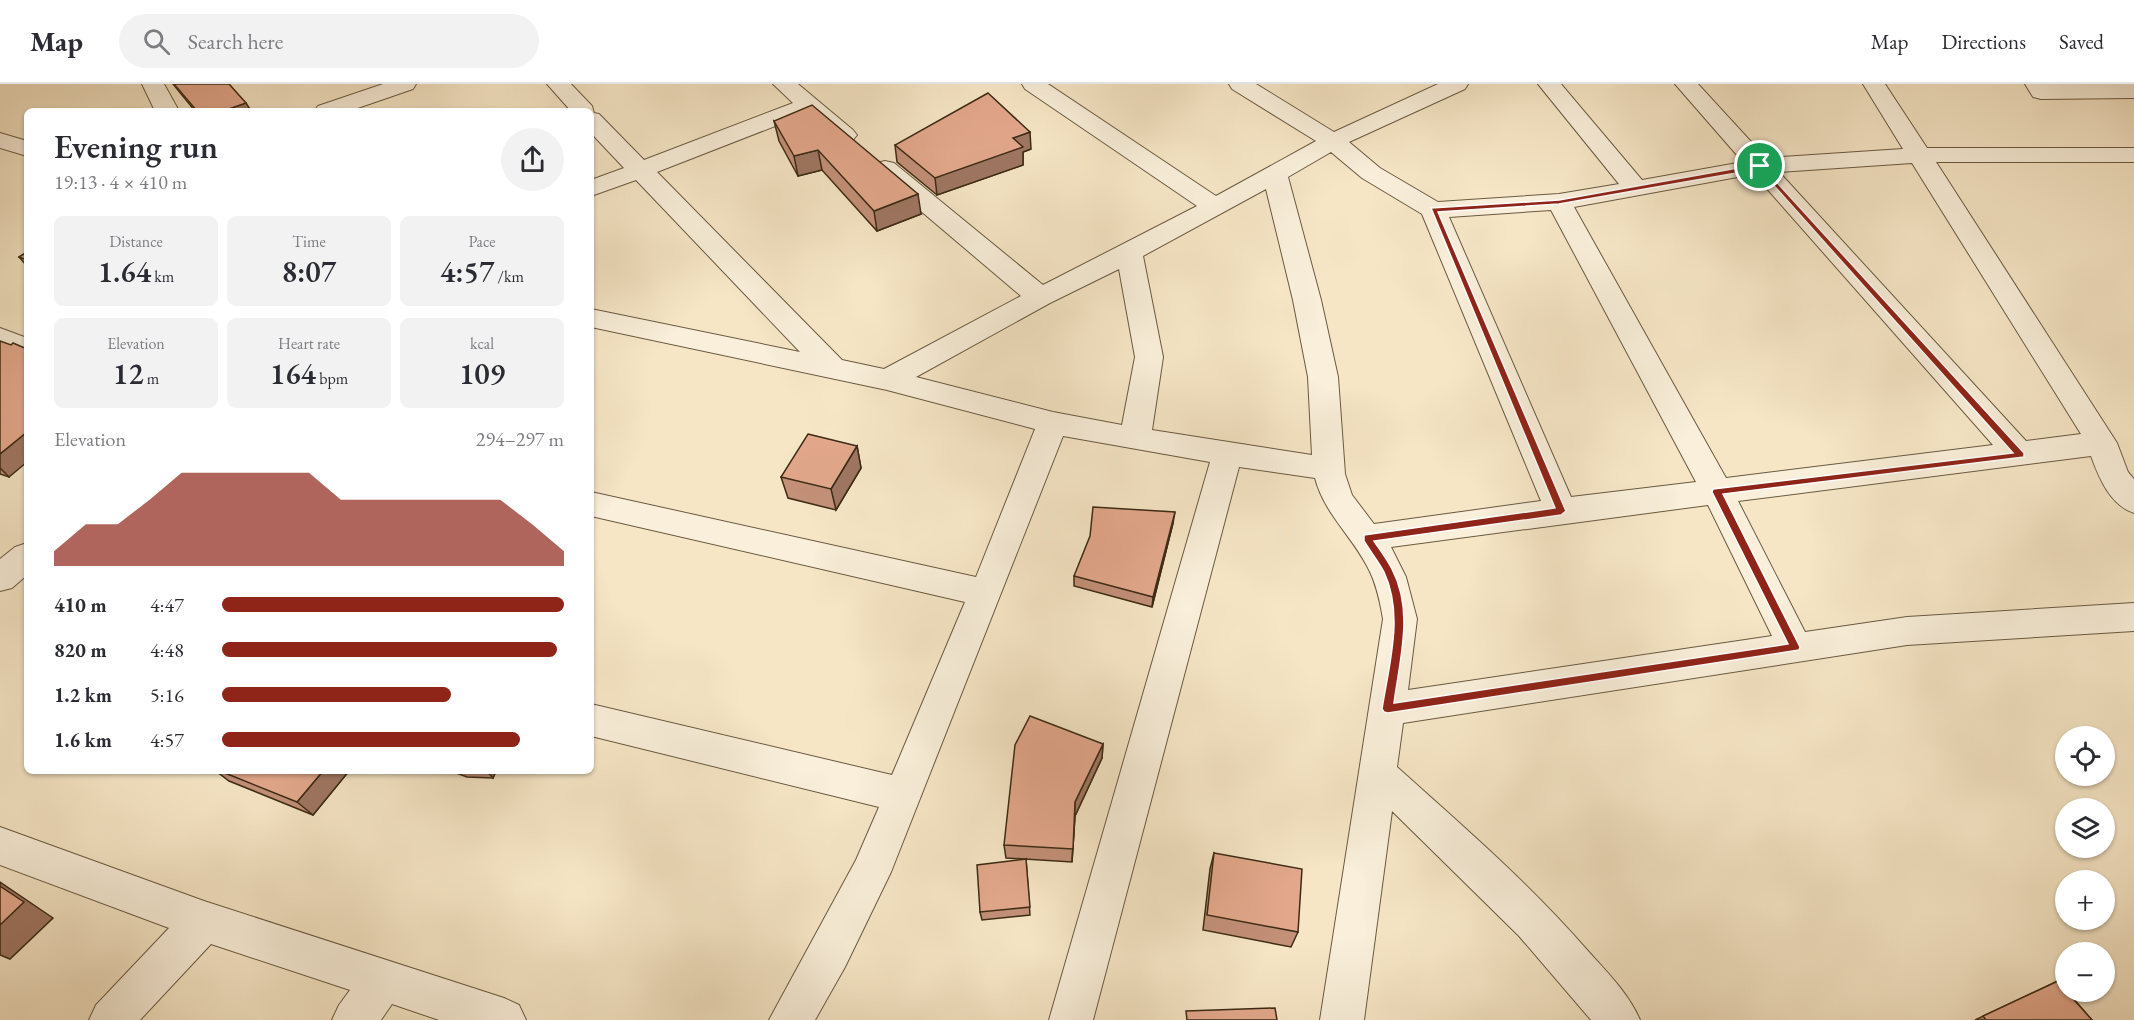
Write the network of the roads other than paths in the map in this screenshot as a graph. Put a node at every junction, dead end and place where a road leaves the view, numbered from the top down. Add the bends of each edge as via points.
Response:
1 (153, 84) edge
2 (405, 84) edge
3 (558, 84) edge
4 (784, 84) edge
5 (1034, 84) edge
6 (1240, 84) edge
7 (1457, 84) edge
8 (1549, 84) edge
9 (1686, 84) edge
10 (1874, 84) edge
11 (2036, 84) edge
12 (2134, 91) edge
13 (353, 99) edge
14 (810, 105) junction
15 (165, 108) edge
16 (333, 108) edge
17 (581, 108) edge
18 (594, 121) edge
19 (0, 140) edge
20 (1333, 141) junction
21 (24, 148) edge
22 (1920, 155) junction
23 (2134, 155) edge
24 (1760, 166) junction
25 (640, 170) junction
26 (1274, 172) junction
27 (1635, 187) junction
28 (594, 188) edge
29 (1559, 202) junction
30 (1215, 207) junction
31 (1433, 210) junction
32 (1129, 253) junction
33 (1040, 297) junction
34 (594, 319) edge
35 (0, 338) edge
36 (24, 348) edge
37 (831, 367) junction
38 (887, 380) junction
39 (1053, 423) junction
40 (1135, 439) junction
41 (2102, 443) junction
42 (1227, 455) junction
43 (2020, 455) junction
44 (1329, 469) junction
45 (2124, 475) edge
46 (1717, 492) junction
47 (2134, 501) edge
48 (594, 505) edge
49 (1561, 511) junction
50 (1367, 538) junction
51 (24, 558) edge
52 (0, 578) edge
53 (24, 583) edge
54 (986, 593) junction
55 (2134, 617) edge
56 (1795, 647) junction
57 (1388, 709) junction
58 (594, 721) edge
59 (1378, 774) junction
60 (902, 795) junction
61 (0, 846) edge
62 (204, 921) junction
63 (385, 979) junction
64 (1607, 1013) edge
65 (111, 1020) edge
66 (354, 1020) edge
67 (504, 1020) edge
68 (791, 1020) edge
69 (1071, 1020) edge
70 (1342, 1020) edge

1 - 15 street
2 - 13 street
3 - 17 street
4 - 14 street
5 - 30 street
6 - 20 street
7 - 20 street
8 - 27 street
9 - 24 street
10 - 22 street
11 - 12 street via 2041,92
13 - 16 street
14 - 25 street
14 - 33 street
18 - 25 street
19 - 21 street
20 - 26 street
20 - 31 street via 1371,172
22 - 23 street
22 - 24 street
22 - 41 street
24 - 27 street
24 - 43 street
25 - 28 street
25 - 37 street
26 - 30 street
26 - 44 street via 1324,380
27 - 29 street
29 - 31 street
29 - 46 street
30 - 32 street
31 - 49 street
32 - 33 street
32 - 40 street via 1149,357
33 - 38 street
34 - 37 street
35 - 36 street
37 - 38 street
38 - 39 street
39 - 40 street
39 - 54 street
40 - 42 street
41 - 43 street
41 - 45 street
42 - 44 street
42 - 69 street
43 - 46 street
44 - 50 street via 1340,504
45 - 47 street
46 - 49 street
46 - 56 street
48 - 54 street
49 - 50 street
50 - 57 street via 1388,570 1400,619
51 - 52 street
52 - 53 street
54 - 60 street
55 - 56 street via 1907,631
56 - 57 street
57 - 59 street
58 - 60 street
59 - 64 street via 1527,915
59 - 70 street
60 - 68 street via 870,873
61 - 62 street
62 - 63 street
62 - 65 street
63 - 66 street
63 - 67 street

